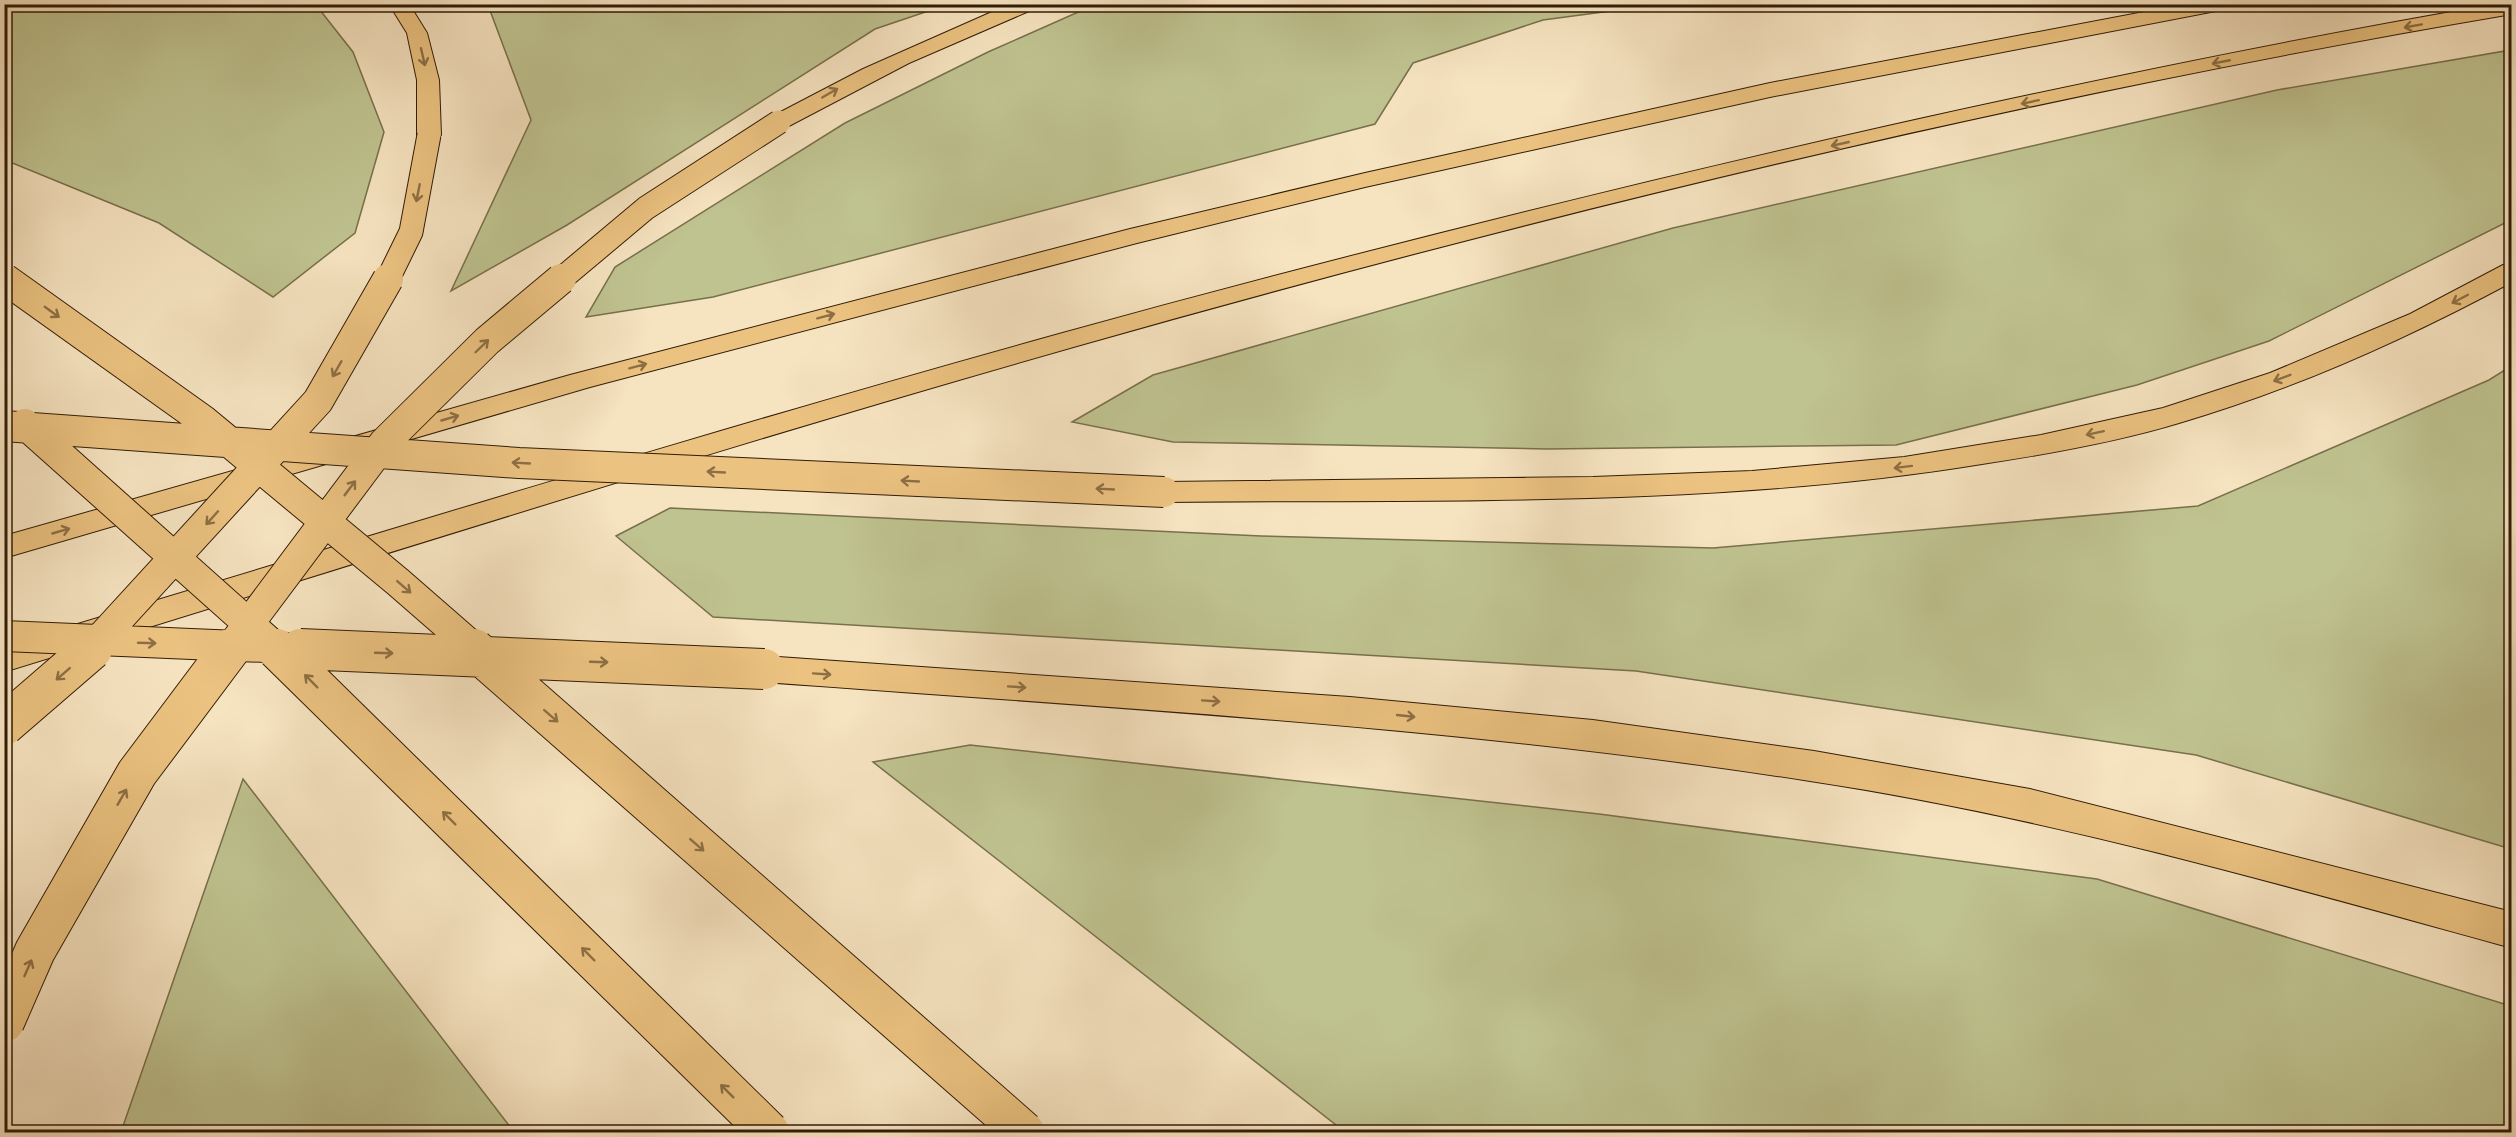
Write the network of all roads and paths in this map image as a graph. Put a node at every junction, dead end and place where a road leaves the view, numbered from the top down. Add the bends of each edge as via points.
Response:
1 (399, 4) edge
2 (1029, 4) edge
3 (2221, 4) edge
4 (2511, 8) edge
5 (2511, 271) edge
6 (4, 279) edge
7 (4, 406) edge
8 (4, 426) edge
9 (4, 547) edge
10 (4, 636) edge
11 (4, 659) edge
12 (4, 725) edge
13 (2511, 930) edge
14 (4, 1022) edge
15 (769, 1132) edge
16 (1024, 1132) edge

1 -> 12 highway, bridge via 417,33 428,80 429,135 411,232 377,302 318,401 96,645
14 -> 2 highway, bridge via 35,951 136,773 384,443 487,340 646,208 779,122 897,60
9 -> 3 highway via 580,381 1130,237 1770,90
4 -> 11 highway via 2181,69 1962,116 1329,270 784,422
5 -> 8 highway, bridge via 2420,320 2280,378 2170,416 2041,445 1904,467 1752,481 1593,487 1164,492 519,463
6 -> 16 highway, bridge via 204,421 398,582
15 -> 7 highway, bridge via 298,668
10 -> 13 highway, bridge via 764,669 1350,711 1593,735 1814,766 2030,805

